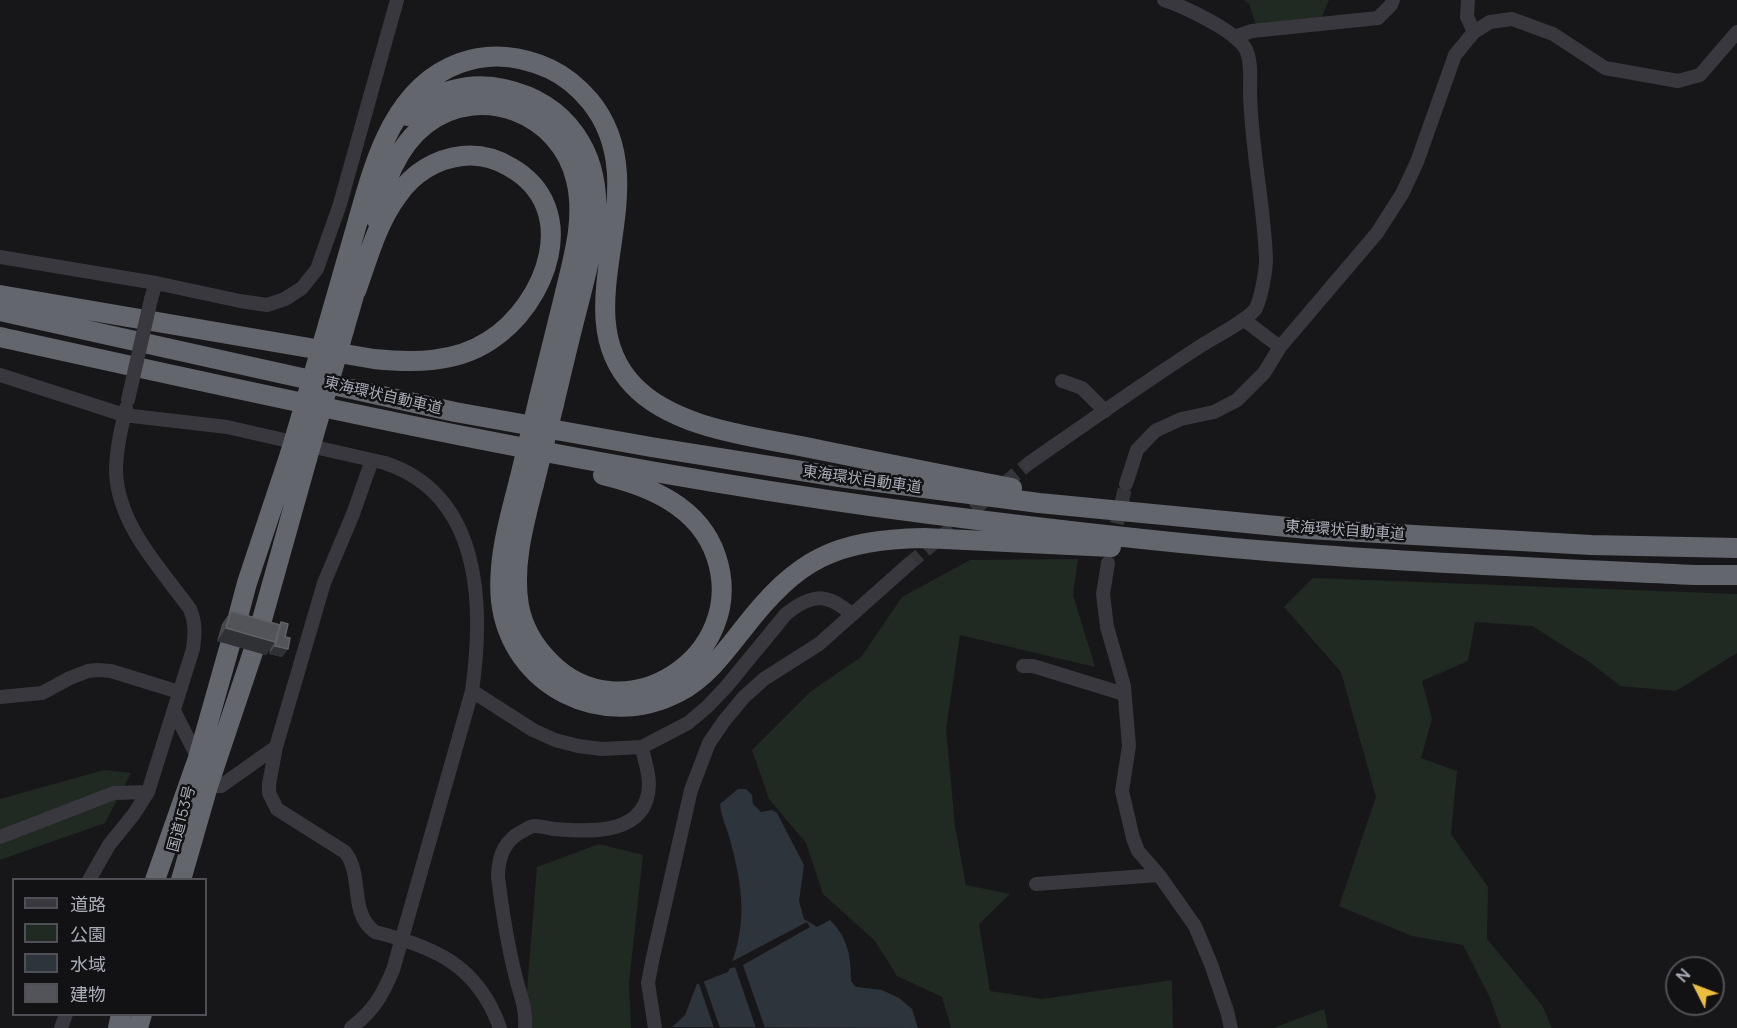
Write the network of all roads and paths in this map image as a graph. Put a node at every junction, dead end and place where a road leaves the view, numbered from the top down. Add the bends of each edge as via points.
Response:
1 (397, 0) edge
2 (1164, 0) edge
3 (1393, 0) edge
4 (1468, 0) edge
5 (1474, 32) junction
6 (1737, 32) edge
7 (1234, 37) junction
8 (379, 154) junction
9 (0, 256) edge
10 (156, 283) junction
11 (356, 291) junction
12 (0, 295) edge
13 (0, 312) edge
14 (1244, 320) junction
15 (336, 327) junction
16 (0, 337) edge
17 (1280, 347) junction
18 (0, 375) edge
19 (1062, 381) dead end
20 (280, 399) junction
21 (547, 401) junction
22 (1105, 411) junction
23 (124, 415) junction
24 (298, 456) junction
25 (372, 460) junction
26 (1028, 464) tunnel mouth
27 (526, 482) junction
28 (1126, 484) tunnel mouth
29 (1308, 529) junction
30 (1737, 548) edge
31 (1305, 554) junction
32 (909, 564) tunnel mouth
33 (1108, 564) dead end
34 (1737, 575) edge
35 (852, 615) junction
36 (1023, 666) dead end
37 (472, 691) junction
38 (179, 692) junction
39 (1124, 694) junction
40 (0, 697) edge
41 (174, 711) junction
42 (276, 747) junction
43 (642, 747) junction
44 (198, 759) junction
45 (208, 786) junction
46 (148, 792) junction
47 (0, 837) edge
48 (1159, 875) junction
49 (90, 878) edge
50 (155, 878) edge
51 (166, 878) edge
52 (181, 878) edge
53 (1036, 884) dead end
54 (402, 938) junction
55 (351, 1028) edge
56 (500, 1028) edge
57 (525, 1028) edge
58 (655, 1028) edge
59 (1231, 1028) edge

1 - 10 street via 340,204 317,269 302,288 267,305
2 - 7 street
3 - 7 street via 1378,18 1252,31
4 - 5 street via 1467,17
5 - 6 street via 1490,22 1512,19 1552,34 1605,68 1678,81 1700,75
5 - 17 street via 1455,55 1417,162 1401,194 1377,232
7 - 14 street via 1245,48 1250,65 1266,262 1256,308
8 - 15 highway via 365,196
8 - 21 highway via 399,123 428,99 480,86 515,91 546,105 580,141 594,176 596,216 589,261
8 - 29 highway via 407,103 432,77 447,68 500,56 540,64 585,95 612,142 618,189 605,301 608,340 632,384 660,406 698,423 730,431 926,472 1064,497
9 - 10 street
10 - 23 street, bridge
11 - 12 highway via 389,208 410,181 437,162 468,155 501,162 528,180 545,207 549,256 538,290 528,305 489,341 435,360 374,359
11 - 15 highway
11 - 21 highway via 386,182 402,149 414,135 441,115 473,105 505,107 532,118 555,138 567,157 576,180 579,206 578,234
13 - 29 highway, 東海環状自動車道 via 455,412 752,464 1039,503
14 - 17 street
14 - 22 street
15 - 24 highway, bridge
16 - 20 highway, 東海環状自動車道
17 - 28 street via 1264,374 1237,400 1214,412 1181,419 1155,431 1137,450
18 - 23 street
19 - 22 street via 1082,388
20 - 27 highway via 330,415 620,479 677,504 714,549 722,587 717,622 693,660 664,680 615,691 575,680 542,654 524,624 517,588
20 - 31 highway, 東海環状自動車道 via 559,455 750,488 1024,525
21 - 27 highway, bridge
22 - 26 street
23 - 25 street via 227,427
23 - 38 street via 117,451 119,491 133,531 195,620 193,649
24 - 44 highway via 247,583
24 - 45 highway, 国道153号 via 255,643
25 - 37 street via 418,478 444,503 463,536 471,561 477,612
25 - 42 street via 324,583
27 - 31 highway via 501,564 501,601 510,634 526,663 552,687 582,701 614,708 648,704 680,692 710,669 784,581 815,560 869,542 924,538
29 - 30 highway, 東海環状自動車道 via 1591,545
31 - 34 highway, 東海環状自動車道
32 - 35 street
33 - 39 street via 1102,594
35 - 43 street via 830,599 806,600 796,606 707,707 688,723
35 - 58 street via 819,644 764,679 723,721 709,743 691,790 648,983
36 - 39 street
37 - 43 street via 555,740 602,748
37 - 54 street
38 - 40 street via 98,670 42,693
38 - 41 street
39 - 48 street via 1129,746 1122,791 1138,851
41 - 44 street
41 - 46 street
42 - 45 street via 221,786
42 - 54 street via 269,784 272,802 285,815 345,852 354,867 363,919 375,932
43 - 57 street via 649,782 644,805 633,819 603,831 534,826 515,835 503,849 498,877 524,1005
44 - 50 highway
44 - 51 highway, 国道153号
45 - 52 highway, 国道153号
46 - 47 street via 114,793
46 - 49 street
48 - 53 street
48 - 59 street via 1195,926
54 - 55 street via 384,991 369,1013
54 - 56 street via 442,954 469,975 491,1005

